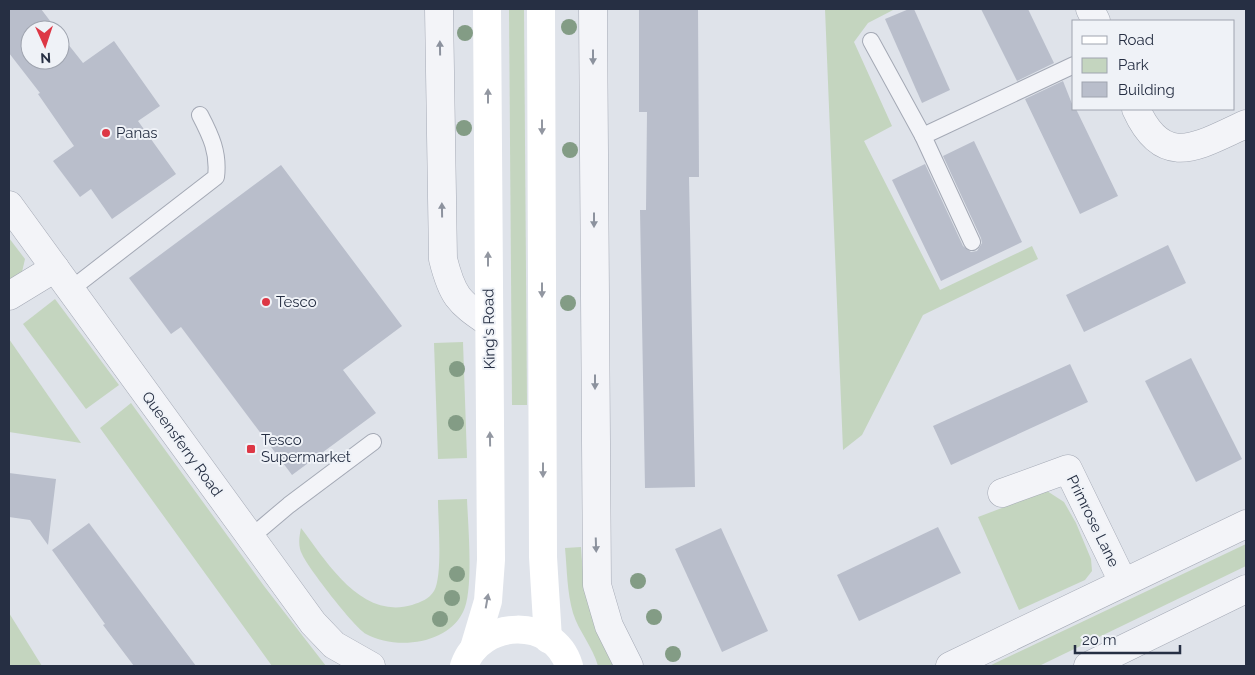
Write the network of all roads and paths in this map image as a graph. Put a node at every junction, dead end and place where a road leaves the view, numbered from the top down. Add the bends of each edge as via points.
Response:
1 (439, 9) edge
2 (488, 9) edge
3 (541, 9) edge
4 (593, 9) edge
5 (872, 41) dead end
6 (1072, 66) edge
7 (1136, 110) edge
8 (200, 115) dead end
9 (1246, 124) edge
10 (923, 136) junction
11 (9, 205) edge
12 (972, 242) dead end
13 (54, 268) junction
14 (70, 290) junction
15 (9, 296) edge
16 (488, 322) junction
17 (373, 442) dead end
18 (1002, 493) dead end
19 (1246, 524) edge
20 (250, 538) junction
21 (1123, 582) junction
22 (1246, 589) edge
23 (548, 639) junction
24 (469, 657) edge
25 (371, 666) edge
26 (569, 666) edge
27 (629, 666) edge
28 (950, 666) edge
29 (1088, 666) edge

16 -> 1 street via 465,306 450,286 443,259
16 -> 2 main road, King's Road
3 -> 23 main road via 543,557
4 -> 27 street via 597,585 609,626
5 - 10 lane
6 - 10 lane
7 - 9 street via 1145,129 1159,142 1175,148 1195,147
8 - 14 lane via 215,148 218,160 216,177
10 - 12 lane
11 - 13 street, Queensferry Road
13 - 14 street, Queensferry Road
13 - 15 street
14 - 20 street, Queensferry Road
24 -> 16 main road, King's Road via 488,601 491,560
17 - 20 lane
18 - 21 street, Primrose Lane via 1068,469
19 - 21 street, Primrose Lane
20 - 25 street, Queensferry Road via 334,645
21 - 28 street, Primrose Lane
22 - 29 street
23 - 24 main road via 534,631 517,629 494,634
23 - 26 main road via 559,649

